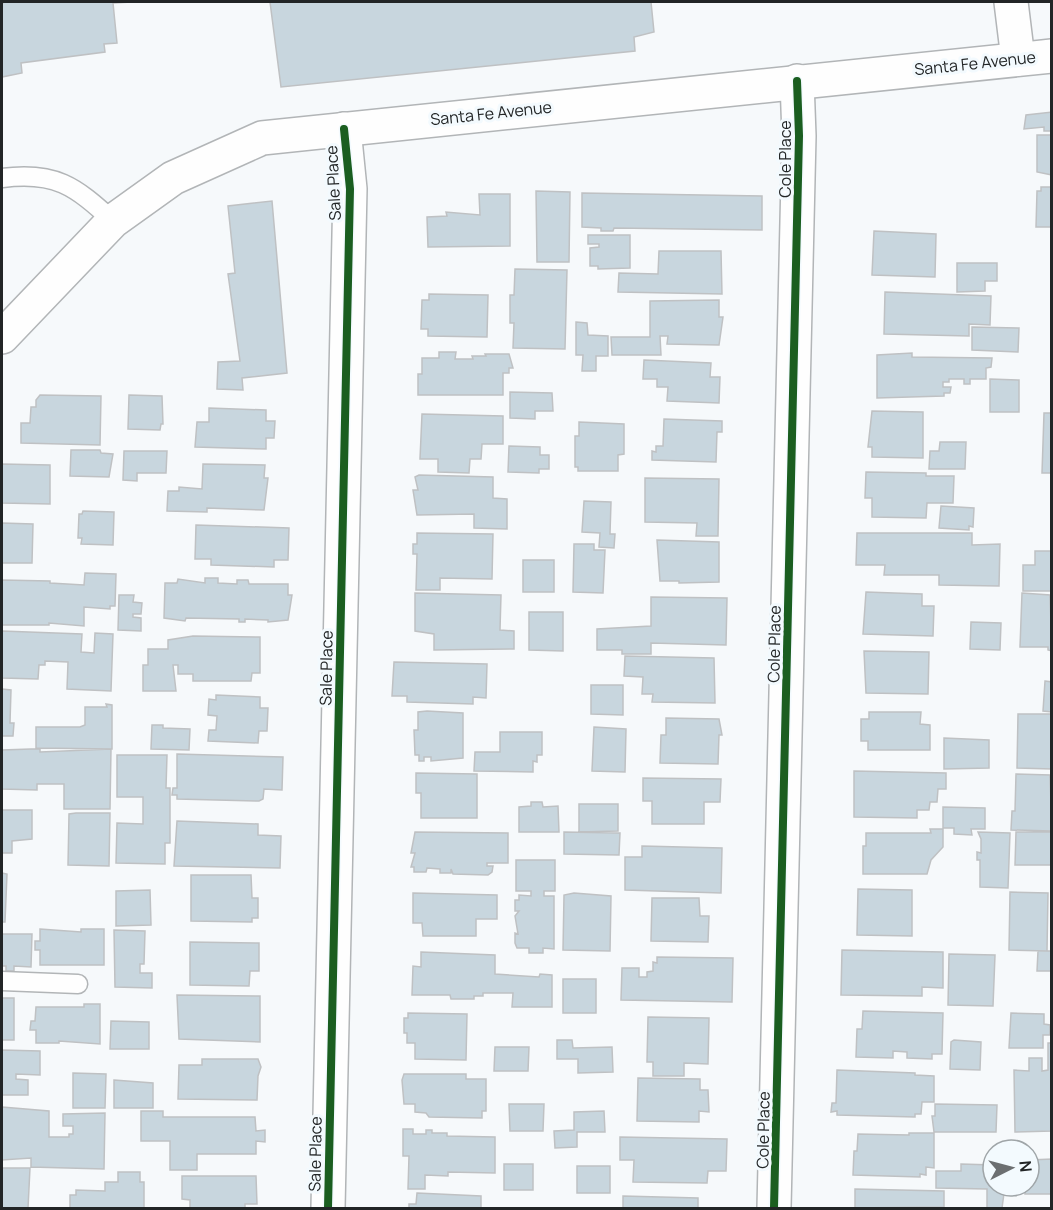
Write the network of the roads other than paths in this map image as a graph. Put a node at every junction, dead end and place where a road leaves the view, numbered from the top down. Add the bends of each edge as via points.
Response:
1 (1011, 2) edge
2 (1052, 56) edge
3 (1018, 59) junction
4 (797, 81) junction
5 (344, 129) junction
6 (2, 178) edge
7 (113, 221) junction
8 (2, 337) edge
9 (2, 981) edge
10 (78, 984) dead end
11 (327, 1209) edge
12 (774, 1209) edge

1 - 3 street
2 - 3 street, Santa Fe Avenue
3 - 4 street, Santa Fe Avenue
4 - 5 street, Santa Fe Avenue
4 - 12 street, Cole Place via 800,136
5 - 7 street, Santa Fe Avenue via 262,138 173,178
5 - 11 street, Sale Place via 350,189
6 - 7 lane via 28,175 56,179 83,194
7 - 8 street, Santa Fe Avenue
9 - 10 lane

